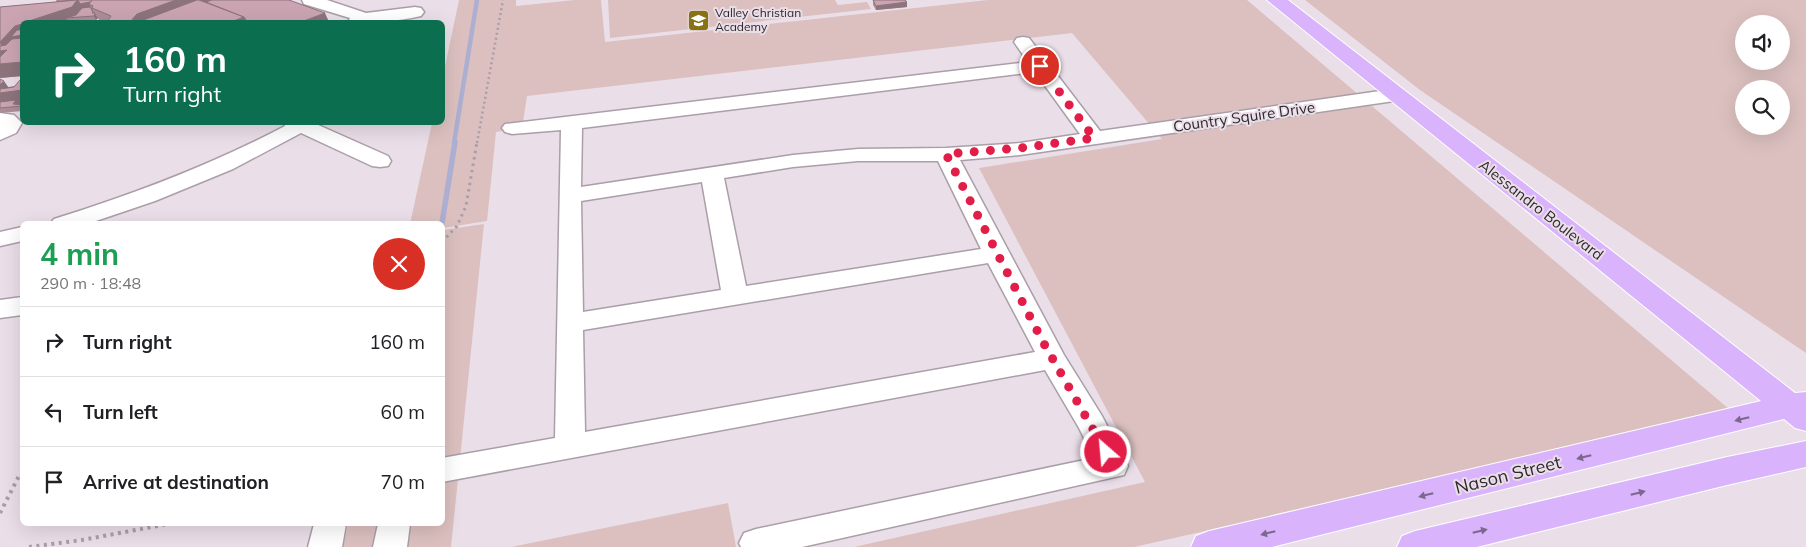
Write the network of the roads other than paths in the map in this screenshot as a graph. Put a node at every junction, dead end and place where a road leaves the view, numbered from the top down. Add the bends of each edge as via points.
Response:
1 (310, 0) edge
2 (1276, 0) edge
3 (414, 13) edge
4 (365, 20) edge
5 (374, 20) edge
6 (1023, 42) dead end
7 (1040, 66) junction
8 (1394, 95) junction
9 (0, 119) edge
10 (572, 123) junction
11 (298, 125) edge
12 (302, 125) edge
13 (512, 128) dead end
14 (0, 134) edge
15 (1094, 138) junction
16 (946, 154) junction
17 (380, 161) dead end
18 (712, 174) junction
19 (570, 196) junction
20 (71, 221) edge
21 (20, 234) edge
22 (0, 239) edge
23 (996, 254) junction
24 (735, 296) junction
25 (20, 306) edge
26 (0, 309) edge
27 (570, 323) junction
28 (1052, 359) junction
29 (1800, 409) edge
30 (570, 446) junction
31 (1806, 454) edge
32 (445, 469) edge
33 (329, 526) edge
34 (394, 526) edge
35 (756, 543) dead end
36 (324, 547) edge
37 (390, 547) edge
38 (1209, 547) edge
39 (1415, 547) edge

1 - 4 street
2 - 8 main road, Alessandro Boulevard
3 - 5 street
6 - 7 street
7 - 10 street
7 - 15 street
8 - 15 street, Country Squire Drive
8 - 29 main road, Alessandro Boulevard
9 - 14 street via 12,123
10 - 13 street
10 - 19 street
11 - 20 street via 270,143 195,178
12 - 17 street
15 - 16 street, Country Squire Drive
16 - 18 street, Country Squire Drive via 858,155
16 - 23 street
18 - 19 street, Country Squire Drive
18 - 24 street
19 - 27 street
21 - 22 street
23 - 24 street
23 - 28 street
24 - 27 street
25 - 26 street
27 - 30 street
28 - 30 street
28 - 35 street via 1114,466
29 -> 38 main road, Nason Street
30 - 32 street
39 -> 31 main road
33 - 36 street
34 - 37 street

